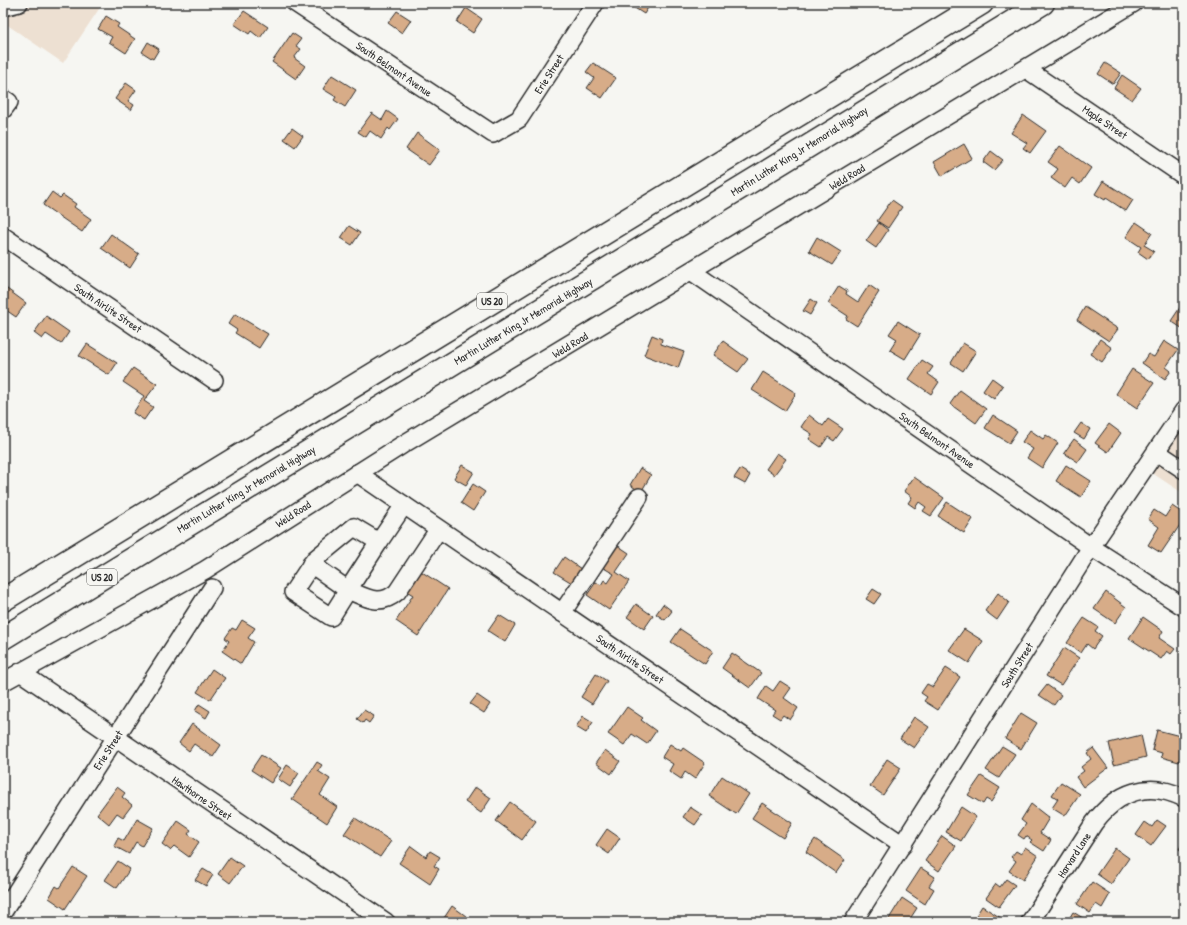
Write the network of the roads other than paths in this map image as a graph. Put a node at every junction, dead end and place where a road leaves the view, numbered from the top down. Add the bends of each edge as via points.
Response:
1 (19, 3) edge
2 (295, 3) edge
3 (595, 3) edge
4 (982, 3) edge
5 (1043, 3) edge
6 (1134, 3) edge
7 (3, 7) edge
8 (1026, 68) junction
9 (3, 98) edge
10 (3, 110) edge
11 (493, 134) joint
12 (1184, 176) edge
13 (3, 236) edge
14 (691, 271) junction
15 (214, 380) dead end
16 (1184, 410) edge
17 (1157, 452) junction
18 (1182, 463) edge
19 (357, 473) junction
20 (639, 497) dead end
21 (404, 506) junction
22 (438, 530) junction
23 (379, 542) junction
24 (1091, 547) junction
25 (311, 564) junction
26 (212, 588) dead end
27 (348, 590) junction
28 (3, 600) edge
29 (1184, 607) edge
30 (562, 613) junction
31 (3, 638) edge
32 (20, 672) junction
33 (3, 682) edge
34 (115, 739) junction
35 (1184, 798) edge
36 (903, 845) junction
37 (3, 912) edge
38 (386, 922) edge
39 (853, 922) edge
40 (1030, 922) edge

1 - 7 street
2 - 11 street, South Belmont Avenue
3 - 11 street, Erie Street via 519,118
4 - 28 highway, US 20
5 - 31 highway, Martin Luther King Jr Memorial Highway / US 20
6 - 8 street, Weld Road
8 - 12 street, Maple Street
8 - 14 street, Weld Road
9 - 10 street via 9,102
13 - 15 street, South Airlite Street
14 - 19 street, Weld Road
14 - 24 street, South Belmont Avenue
16 - 17 street, South Street
17 - 18 street
17 - 24 street, South Street
19 - 21 street, South Airlite Street
19 - 32 street, Weld Road via 205,570
20 - 30 street
21 - 22 street, South Airlite Street
21 - 23 street
22 - 27 street via 391,598 375,601
22 - 30 street, South Airlite Street
23 - 25 street via 354,527
23 - 27 street
24 - 29 street, South Belmont Avenue
24 - 36 street, South Street
25 - 27 street
25 - 27 street via 293,592 331,617
26 - 34 street, Erie Street
30 - 36 street, South Airlite Street
32 - 33 street, Weld Road
32 - 34 street, Hawthorne Street
34 - 37 street, Erie Street
34 - 38 street, Hawthorne Street
35 - 40 street, Harvard Lane via 1159,789 1139,790 1114,801 1101,814
36 - 39 street, South Street

